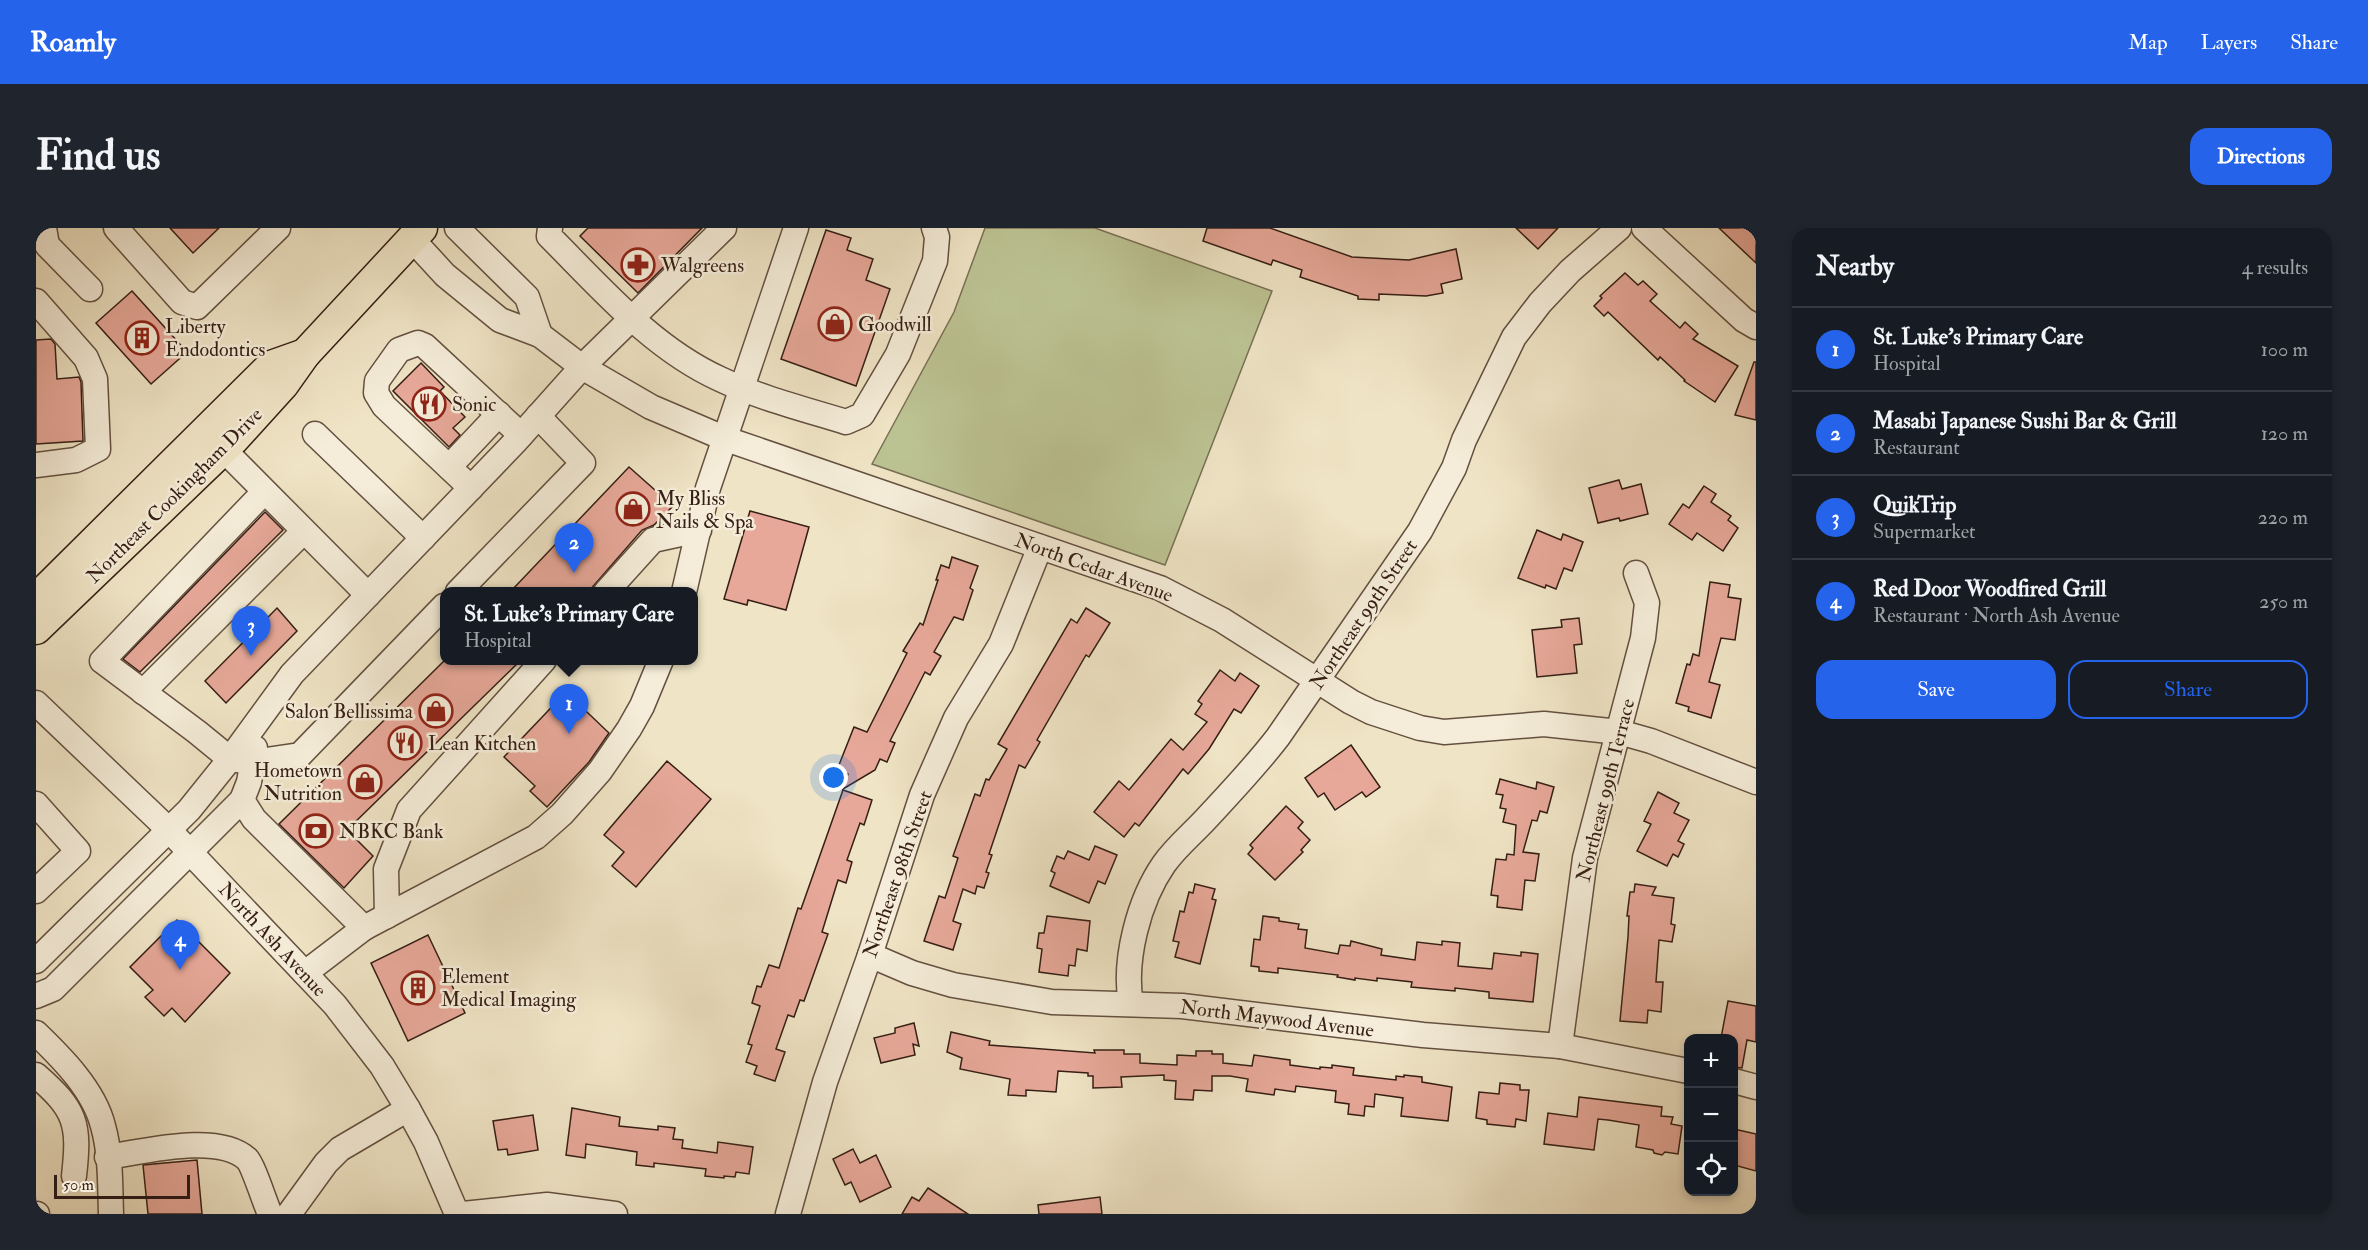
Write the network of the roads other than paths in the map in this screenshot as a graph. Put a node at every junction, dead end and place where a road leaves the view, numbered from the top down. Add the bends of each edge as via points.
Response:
1 (44, 228) edge
2 (116, 228) edge
3 (278, 228) edge
4 (457, 228) edge
5 (550, 228) edge
6 (724, 228) edge
7 (796, 228) edge
8 (933, 228) edge
9 (1619, 228) edge
10 (1644, 228) edge
11 (417, 234) edge
12 (90, 289) dead end
13 (36, 301) edge
14 (632, 319) junction
15 (1756, 327) edge
16 (540, 335) junction
17 (305, 354) junction
18 (582, 368) junction
19 (742, 389) junction
20 (499, 414) junction
21 (538, 416) junction
22 (315, 434) dead end
23 (521, 435) junction
24 (726, 439) junction
25 (223, 449) junction
26 (36, 465) edge
27 (449, 467) junction
28 (471, 488) junction
29 (264, 492) junction
30 (699, 530) junction
31 (303, 532) junction
32 (423, 538) junction
33 (1040, 547) junction
34 (1636, 573) dead end
35 (462, 587) edge
36 (610, 587) edge
37 (685, 587) edge
38 (368, 595) junction
39 (36, 599) edge
40 (440, 610) edge
41 (36, 629) edge
42 (540, 665) edge
43 (659, 665) edge
44 (1318, 680) junction
45 (143, 692) junction
46 (36, 704) edge
47 (1619, 732) junction
48 (241, 761) junction
49 (1756, 782) edge
50 (242, 800) junction
51 (36, 804) edge
52 (168, 829) junction
53 (191, 852) junction
54 (36, 891) edge
55 (387, 916) junction
56 (364, 928) junction
57 (870, 955) junction
58 (36, 961) edge
59 (305, 973) junction
60 (36, 996) edge
61 (1131, 1004) junction
62 (36, 1033) edge
63 (1560, 1046) junction
64 (1684, 1070) edge
65 (36, 1075) edge
66 (1738, 1082) edge
67 (1756, 1088) edge
68 (408, 1109) junction
69 (107, 1157) junction
70 (74, 1176) dead end
71 (111, 1214) edge
72 (270, 1214) edge
73 (289, 1214) edge
74 (457, 1214) edge
75 (463, 1214) edge
76 (615, 1214) edge
77 (788, 1214) edge

1 - 12 street via 47,245
2 - 3 street via 182,302 197,307
4 - 16 street via 526,297
5 - 14 street via 549,236
6 - 14 street
7 - 19 street
8 - 19 street via 937,237 935,261 898,354 862,415 846,422
9 - 44 street, Northeast 99th Street via 1570,271 1514,337 1444,489 1420,531
10 - 15 street
11 - 16 street, North Cedar Avenue via 445,275 500,320
11 - 17 main road, Northeast Cookingham Drive
13 - 26 street via 86,358 95,379 98,449 76,460
14 - 18 street
14 - 19 street via 687,361
16 - 18 street, North Cedar Avenue
17 - 25 main road, Northeast Cookingham Drive via 283,385
17 - 39 main road, Northeast Cookingham Drive via 271,366
18 - 21 street
18 - 24 street, North Cedar Avenue via 651,407
19 - 24 street
20 - 23 street
20 - 27 street
20 - 27 street via 425,346 418,343 399,350 377,381 376,393 384,406
21 - 23 street
21 - 35 street via 583,462
22 - 32 street
23 - 28 street
24 - 30 street via 708,488
24 - 33 street, North Cedar Avenue
25 - 29 street
25 - 41 main road, Northeast Cookingham Drive
27 - 28 street
28 - 32 street
29 - 31 street
29 - 45 street via 102,661
30 - 36 street via 653,540
30 - 37 street
31 - 38 street
31 - 45 street
32 - 38 street
33 - 44 street, North Cedar Avenue via 1160,588 1222,620
33 - 57 street, Northeast 98th Street via 1001,644 956,718 922,795
34 - 47 street, Northeast 99th Terrace via 1647,603 1643,638
38 - 48 street via 291,674 259,719
40 - 48 street via 300,755
42 - 55 street via 409,810 386,869
43 - 55 street via 629,729 600,771 562,814 536,837
44 - 47 street, North Cedar Avenue via 1371,712 1420,728 1444,732 1544,724
44 - 61 street, Northeast 99th Street via 1253,769 1178,846 1155,879 1129,957
45 - 48 street
46 - 52 street, North Ash Avenue
47 - 49 street, North Cedar Avenue
47 - 63 street, Northeast 99th Terrace via 1585,858
48 - 50 street via 249,782
48 - 52 street
50 - 53 street
50 - 56 street via 254,819
51 - 54 street via 78,851
52 - 53 street, North Ash Avenue
52 - 58 street
53 - 59 street, North Ash Avenue
53 - 60 street via 53,989
55 - 56 street
56 - 59 street
57 - 61 street, North Maywood Avenue via 912,973 995,993 1052,1002
57 - 77 street, Northeast 98th Street via 825,1082
59 - 68 street, North Ash Avenue via 364,1042
61 - 63 street, North Maywood Avenue
62 - 69 street via 90,1097 103,1125
63 - 64 street, North Maywood Avenue
65 - 70 street via 60,1096 73,1118 78,1140
66 - 67 street
68 - 73 street via 340,1149
68 - 74 street, North Ash Avenue
69 - 71 street
69 - 72 street via 199,1144 228,1147 248,1160
75 - 76 street via 547,1205

